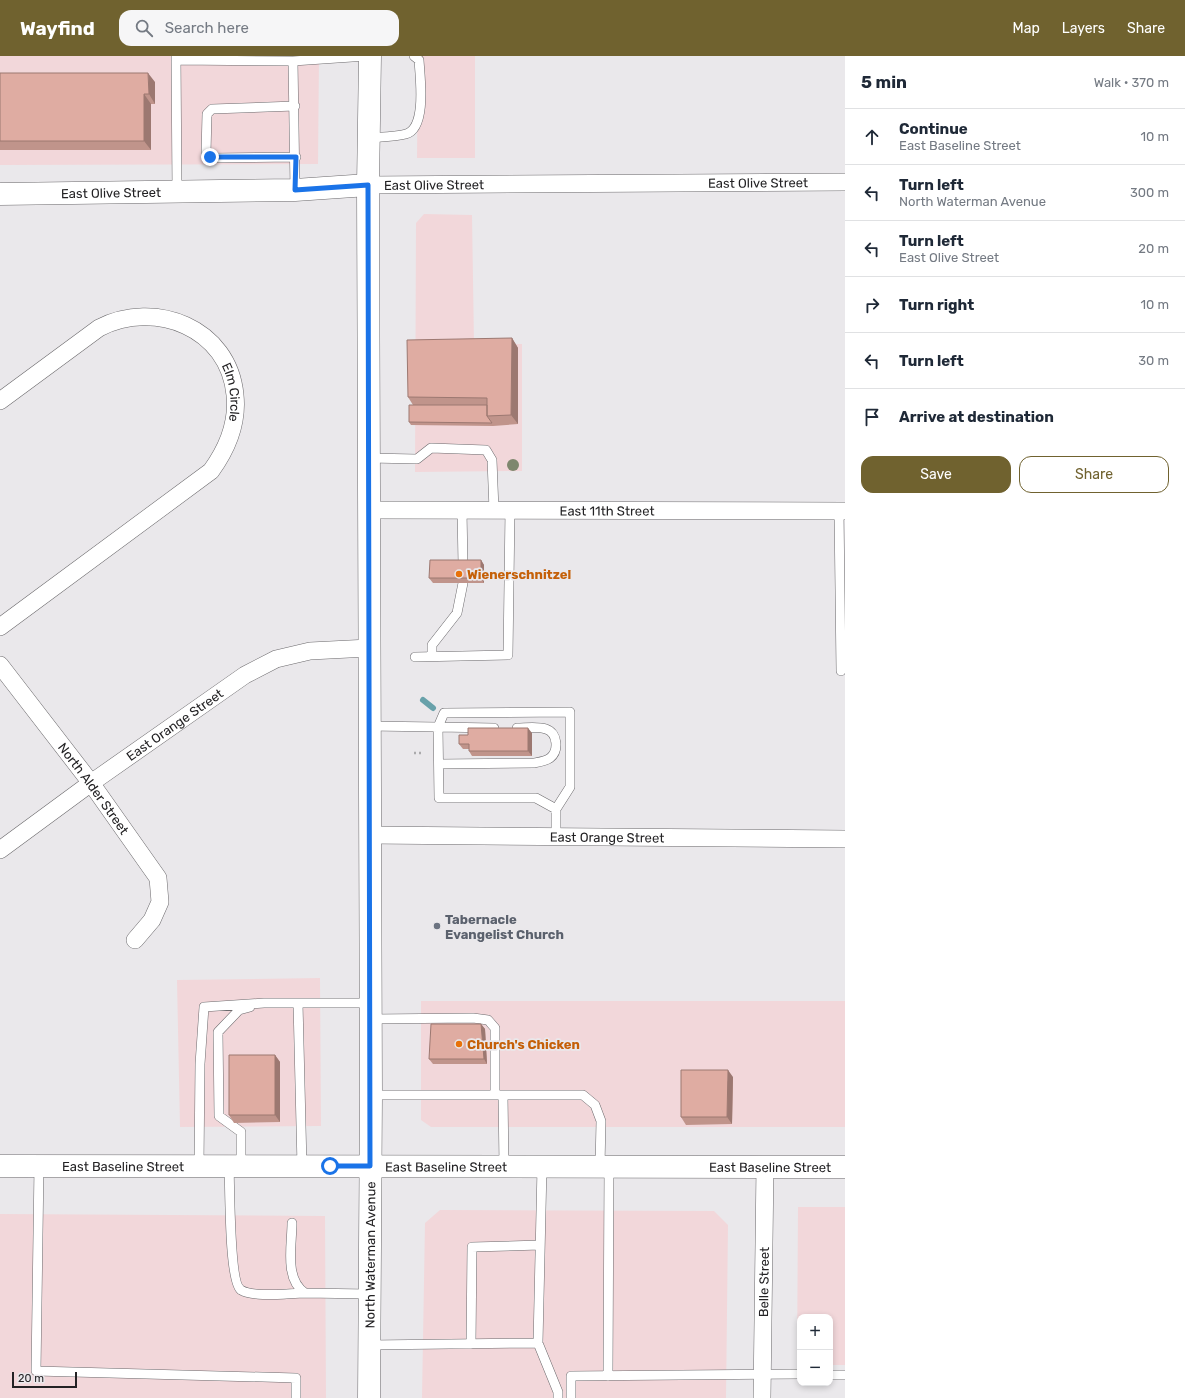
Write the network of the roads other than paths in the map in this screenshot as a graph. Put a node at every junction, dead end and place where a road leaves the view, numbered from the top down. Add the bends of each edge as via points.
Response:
1 (367, 56) edge
2 (370, 56) edge
3 (414, 56) edge
4 (176, 58) edge
5 (208, 58) edge
6 (234, 58) edge
7 (257, 58) edge
8 (293, 61) junction
9 (295, 106) junction
10 (369, 138) junction
11 (296, 157) junction
12 (845, 182) edge
13 (368, 185) junction
14 (295, 190) junction
15 (177, 191) junction
16 (0, 194) edge
17 (0, 401) edge
18 (369, 458) junction
19 (369, 510) junction
20 (462, 510) junction
21 (502, 510) junction
22 (842, 511) edge
23 (464, 565) edge
24 (463, 583) edge
25 (0, 627) edge
26 (369, 648) junction
27 (432, 656) junction
28 (415, 657) dead end
29 (0, 665) edge
30 (841, 670) dead end
31 (369, 726) junction
32 (438, 727) junction
33 (439, 764) junction
34 (91, 783) junction
35 (556, 809) junction
36 (369, 835) junction
37 (556, 836) junction
38 (845, 839) edge
39 (0, 850) edge
40 (135, 940) dead end
41 (264, 1003) junction
42 (298, 1003) junction
43 (370, 1011) junction
44 (371, 1095) junction
45 (499, 1095) junction
46 (0, 1166) edge
47 (39, 1166) junction
48 (199, 1166) junction
49 (235, 1166) junction
50 (302, 1166) junction
51 (370, 1166) junction
52 (504, 1166) junction
53 (542, 1166) junction
54 (605, 1166) junction
55 (765, 1166) junction
56 (845, 1166) edge
57 (292, 1223) dead end
58 (540, 1246) junction
59 (305, 1292) junction
60 (368, 1294) junction
61 (538, 1343) junction
62 (471, 1344) junction
63 (368, 1345) junction
64 (763, 1374) junction
65 (797, 1374) edge
66 (833, 1375) edge
67 (845, 1375) edge
68 (608, 1376) junction
69 (296, 1398) edge
70 (369, 1398) edge
71 (558, 1398) edge
72 (571, 1398) edge
73 (762, 1398) edge

1 - 8 lane
2 - 10 main road, North Waterman Avenue
3 - 10 lane via 419,60 420,71 421,106 417,125 407,134
4 - 5 lane
4 - 15 lane
5 - 6 lane
6 - 7 lane
7 - 8 lane
8 - 9 lane
9 - 11 lane
9 - 11 lane via 212,109 207,114 206,153 214,158
10 - 13 main road, North Waterman Avenue
11 - 14 lane
12 - 13 street, East Olive Street
13 - 14 main road, East Olive Street
13 - 18 main road, North Waterman Avenue
14 - 15 main road, East Olive Street
15 - 16 main road, East Olive Street
17 - 25 street, Elm Circle via 99,328 140,317 176,321 208,340 222,357 231,376 235,395 232,432 211,472
18 - 19 main road, North Waterman Avenue
18 - 21 lane via 416,459 431,448 486,450 492,460
19 - 20 street, East 11th Street
19 - 26 main road, North Waterman Avenue
20 - 21 street, East 11th Street
20 - 23 lane
21 - 22 street, East 11th Street
21 - 27 lane via 508,656
22 - 30 lane
24 - 27 lane via 457,613 432,645
26 - 31 main road, North Waterman Avenue
26 - 34 street, East Orange Street via 310,651 276,659 245,675
27 - 28 lane
29 - 34 street, North Alder Street
31 - 32 lane
31 - 36 main road, North Waterman Avenue
32 - 33 lane
32 - 33 lane via 546,729 552,733 556,744 555,752 549,759 534,762
32 - 35 lane via 444,713 570,712 570,787
33 - 35 lane via 439,798 536,798
34 - 39 street, East Orange Street
34 - 40 street, North Alder Street via 158,878 160,902 152,920
35 - 37 lane
36 - 37 street, East Orange Street
36 - 43 main road, North Waterman Avenue
37 - 38 street, East Orange Street
41 - 42 lane
41 - 48 lane via 204,1006 200,1064
41 - 49 lane via 239,1010 218,1032 219,1116 240,1132
42 - 43 lane
42 - 50 lane
43 - 44 main road, North Waterman Avenue
43 - 45 lane via 488,1020 494,1028
44 - 45 lane
44 - 51 main road, North Waterman Avenue
45 - 52 lane
45 - 54 lane via 583,1095 595,1105 601,1121
46 - 47 main road, East Baseline Street
47 - 48 main road, East Baseline Street
47 - 69 lane via 36,1371 296,1378
48 - 49 main road, East Baseline Street
49 - 50 main road, East Baseline Street
49 - 59 lane via 233,1263 235,1281 239,1289 248,1294
50 - 51 main road, East Baseline Street
51 - 52 main road, East Baseline Street
51 - 60 main road, North Waterman Avenue
52 - 53 main road, East Baseline Street
53 - 54 main road, East Baseline Street
53 - 58 lane
54 - 55 main road, East Baseline Street
54 - 68 lane
55 - 56 main road, East Baseline Street
55 - 64 street, Belle Street
57 - 59 lane via 293,1281 298,1289
58 - 61 lane
58 - 62 lane via 472,1247
59 - 60 lane
60 - 63 main road, North Waterman Avenue
61 - 62 lane
61 - 71 lane via 558,1392
62 - 63 lane
63 - 70 main road, North Waterman Avenue
64 - 65 lane
64 - 68 lane
64 - 73 street, Belle Street
66 - 67 lane
68 - 72 lane via 571,1376

